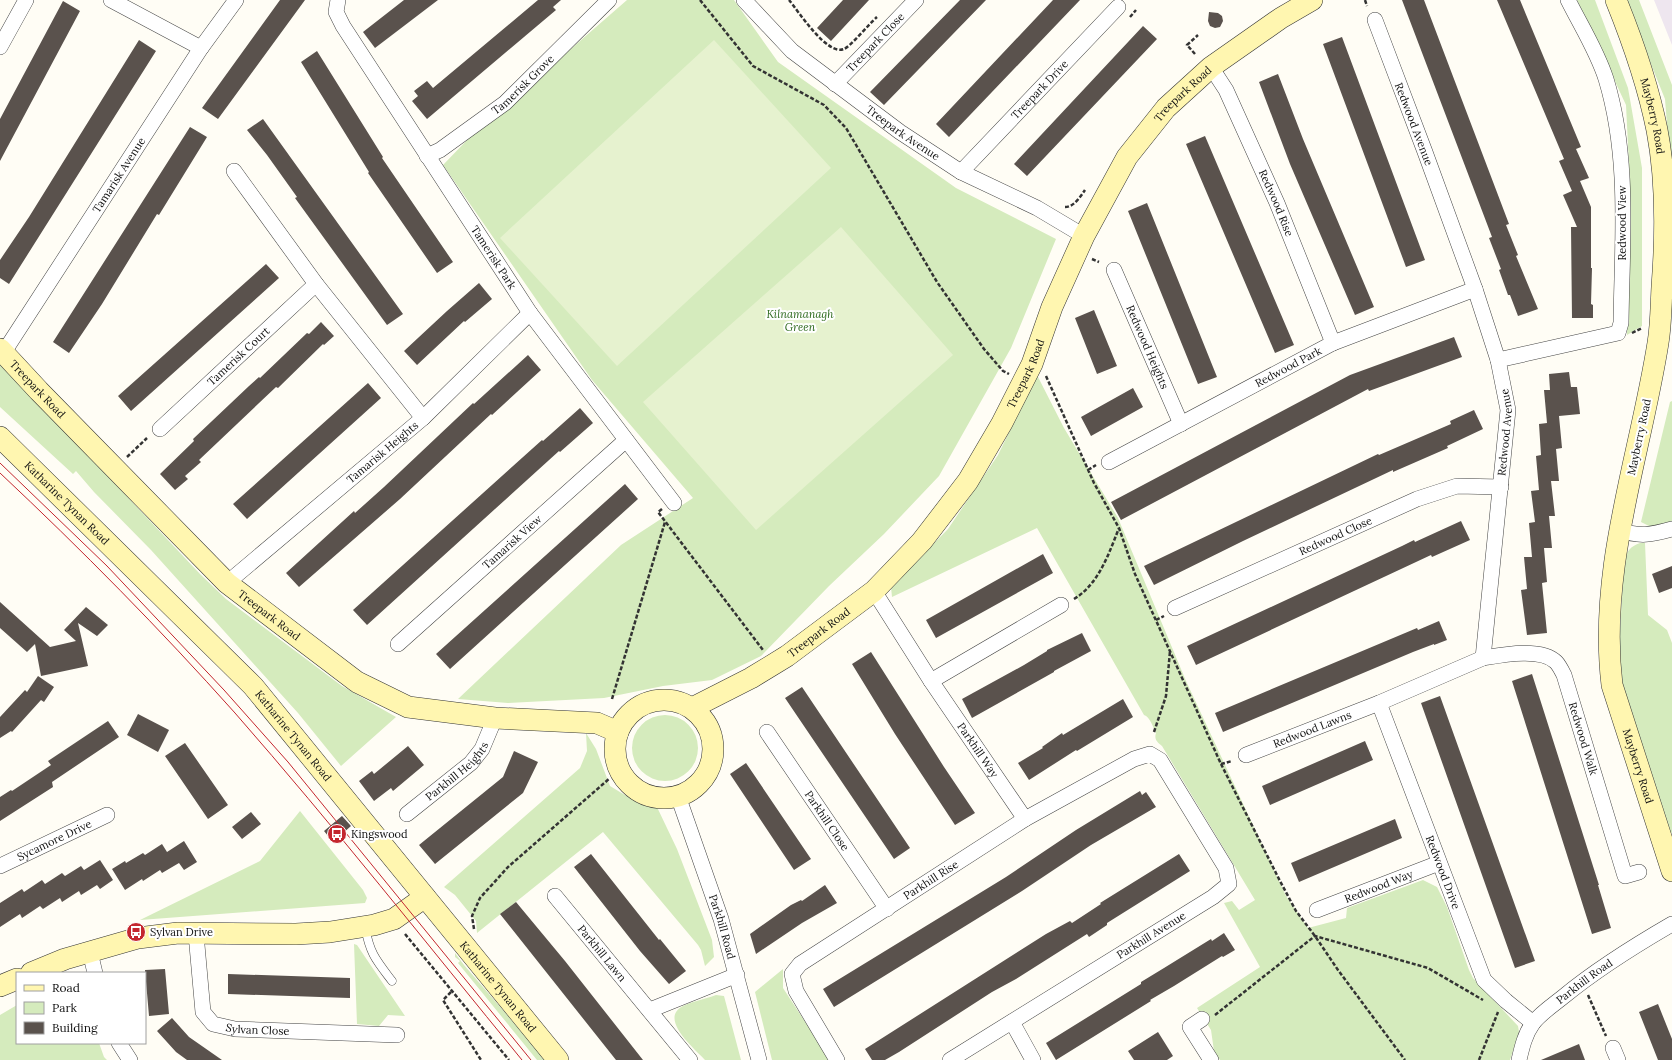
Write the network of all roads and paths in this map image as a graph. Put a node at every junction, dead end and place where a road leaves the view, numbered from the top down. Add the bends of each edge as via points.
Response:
1 (26, 0) edge
2 (111, 0) edge
3 (236, 0) edge
4 (338, 0) edge
5 (609, 0) edge
6 (700, 0) edge
7 (744, 0) edge
8 (789, 0) edge
9 (916, 0) edge
10 (1312, 0) edge
11 (1365, 0) edge
12 (1568, 0) edge
13 (1616, 0) edge
14 (1367, 6) dead end
15 (1118, 7) dead end
16 (1136, 10) dead end
17 (878, 16) dead end
18 (1375, 20) dead end
19 (1126, 21) dead end
20 (1198, 35) dead end
21 (0, 47) edge
22 (201, 48) junction
23 (1203, 60) junction
24 (835, 84) junction
25 (427, 156) junction
26 (234, 171) dead end
27 (960, 172) junction
28 (1085, 190) dead end
29 (1060, 207) dead end
30 (1084, 236) junction
31 (1669, 244) edge
32 (1114, 270) dead end
33 (316, 284) junction
34 (1475, 289) junction
35 (530, 313) junction
36 (1333, 344) junction
37 (2, 350) edge
38 (1035, 354) junction
39 (1498, 360) junction
40 (1003, 371) dead end
41 (423, 418) junction
42 (1181, 424) junction
43 (160, 429) dead end
44 (0, 437) edge
45 (147, 438) dead end
46 (626, 440) junction
47 (127, 458) dead end
48 (1103, 464) joint
49 (1088, 470) junction
50 (1501, 487) junction
51 (674, 503) joint
52 (665, 521) junction
53 (1119, 528) junction
54 (1672, 528) edge
55 (1619, 530) junction
56 (227, 583) junction
57 (874, 591) junction
58 (1068, 602) joint
59 (1170, 612) joint
60 (1156, 620) junction
61 (398, 644) dead end
62 (1170, 651) junction
63 (767, 655) dead end
64 (1482, 658) junction
65 (931, 681) junction
66 (612, 699) dead end
67 (1378, 703) junction
68 (692, 708) junction
69 (494, 718) junction
70 (618, 732) junction
71 (767, 732) dead end
72 (1154, 732) dead end
73 (1246, 755) dead end
74 (1160, 760) joint
75 (1232, 761) dead end
76 (1221, 764) junction
77 (610, 778) dead end
78 (678, 796) junction
79 (407, 814) dead end
80 (108, 815) dead end
81 (1025, 820) junction
82 (1668, 843) edge
83 (1439, 863) junction
84 (0, 866) edge
85 (1672, 871) edge
86 (1639, 872) dead end
87 (555, 896) dead end
88 (425, 897) junction
89 (887, 909) junction
90 (1318, 910) dead end
91 (1672, 924) edge
92 (364, 927) junction
93 (474, 929) dead end
94 (196, 934) junction
95 (405, 934) dead end
96 (1315, 936) junction
97 (90, 952) junction
98 (33, 972) edge
99 (95, 972) edge
100 (737, 975) junction
101 (16, 979) edge
102 (392, 981) dead end
103 (0, 986) edge
104 (451, 992) junction
105 (1588, 994) dead end
106 (1486, 1002) dead end
107 (650, 1010) junction
108 (1499, 1010) dead end
109 (1206, 1019) joint
110 (1012, 1022) junction
111 (1533, 1023) junction
112 (397, 1035) dead end
113 (120, 1044) edge
114 (1612, 1048) edge
115 (130, 1060) edge
116 (481, 1060) edge
117 (509, 1060) edge
118 (558, 1060) edge
119 (690, 1060) edge
120 (759, 1060) edge
121 (837, 1060) edge
122 (950, 1060) edge
123 (1033, 1060) edge
124 (1212, 1060) edge
125 (1405, 1060) edge
126 (1479, 1060) edge
127 (1519, 1060) edge

1 - 21 street
2 - 22 street
3 - 22 street, Tamarisk Avenue
4 - 25 street, Tamerisk Park via 336,12 343,26
5 - 25 street, Tamerisk Grove via 505,103 440,150
6 - 40 path via 753,66 824,105 846,128 937,282 984,349
7 - 24 street, Treepark Avenue via 792,51
8 - 17 path via 824,43 836,50 844,49
9 - 24 street, Treepark Close
10 - 23 street, Treepark Road
11 - 14 path
12 - 39 street, Redwood View via 1605,79 1619,143 1622,184 1621,323 1618,333
13 - 31 street, Mayberry Road via 1645,83 1657,131
15 - 27 street, Treepark Drive
16 - 19 path
18 - 34 street, Redwood Avenue
20 - 23 path via 1188,45
22 - 37 street, Tamarisk Avenue
23 - 30 street, Treepark Road via 1127,157
23 - 36 street, Redwood Rise via 1226,90 1277,203
24 - 27 street, Treepark Avenue
25 - 35 street, Tamerisk Park
26 - 33 street
27 - 30 street, Treepark Avenue via 1036,208
28 - 29 path via 1069,207
30 - 38 street, Treepark Road via 1052,307
31 - 55 street, Mayberry Road via 1662,341
32 - 42 street, Redwood Heights
33 - 41 street
33 - 43 street, Tamerisk Court
34 - 36 street, Redwood Park
34 - 39 street, Redwood Avenue
35 - 41 street, Tamarisk Heights
35 - 46 street, Tamerisk Park
36 - 42 street, Redwood Park
37 - 56 street, Treepark Road via 39,392
38 - 49 path
38 - 57 street, Treepark Road via 1002,423 968,481 922,541
39 - 50 street, Redwood Avenue via 1508,410
41 - 56 street, Tamarisk Heights
42 - 48 street, Redwood Park
44 - 88 street, Katharine Tynan Road via 253,686
45 - 47 path
46 - 51 street, Tamerisk Park
46 - 61 street, Tamarisk View
48 - 49 path
49 - 53 path
50 - 59 street, Redwood Close via 1457,486 1417,499
50 - 64 street, Redwood Avenue
51 - 52 path via 658,512
52 - 63 path
52 - 66 path
53 - 58 path via 1106,562 1084,593
53 - 60 path via 1134,574
54 - 55 street via 1653,535 1638,535
55 - 82 street, Mayberry Road via 1609,626 1612,685
56 - 69 street, Treepark Road via 357,682 408,707
57 - 65 street, Parkhill Way
57 - 68 street, Treepark Road via 787,656 751,678
58 - 65 street
59 - 60 path
60 - 62 path
62 - 72 path via 1166,696
62 - 76 path
64 - 67 street
64 - 86 street, Redwood Walk via 1509,653 1538,653 1555,661 1564,675 1625,876
65 - 81 street, Parkhill Way
67 - 73 street, Redwood Lawns
67 - 83 street, Redwood Drive
68 - 70 street via 671,700 657,700 642,705 630,713
68 - 78 street via 703,718 710,730 714,744 713,755 711,766 701,782
69 - 70 street, Treepark Road via 597,723
69 - 79 street, Parkhill Heights via 482,749 471,763
70 - 78 street via 616,760 628,782 652,797
71 - 89 street, Parkhill Close
74 - 81 street, Parkhill Rise via 1150,754 1134,759
74 - 110 street, Parkhill Avenue via 1226,868 1232,887
75 - 76 path
76 - 96 path via 1296,911
77 - 93 path via 508,867 480,898 472,916
78 - 100 street, Parkhill Road via 721,919
80 - 84 street, Sycamore Drive
81 - 89 street, Parkhill Rise
82 - 85 street, Mayberry Road
83 - 90 street, Redwood Way
83 - 111 street, Redwood Drive via 1484,980
87 - 107 street, Parkhill Lawn
88 - 92 street via 394,919
88 - 118 street, Katharine Tynan Road
89 - 121 street, Parkhill Rise via 800,964 792,974 796,992
91 - 111 street, Parkhill Road via 1635,945 1582,981
92 - 94 street via 296,934
92 - 102 lane via 373,956
94 - 97 street via 178,933 138,938
94 - 112 street, Sylvan Close via 203,1012 213,1024 235,1029
95 - 104 path
96 - 106 path via 1428,968
96 - 109 path
96 - 125 path
97 - 98 street
97 - 99 street
100 - 107 street
100 - 120 street, Parkhill Road
101 - 103 street
104 - 116 path via 443,1000
104 - 117 path
105 - 114 path
107 - 119 street, Parkhill Lawn
108 - 126 path
109 - 124 street via 1190,1027
110 - 122 street, Parkhill Avenue
110 - 123 street
111 - 127 street, Parkhill Road via 1525,1038
113 - 115 street

